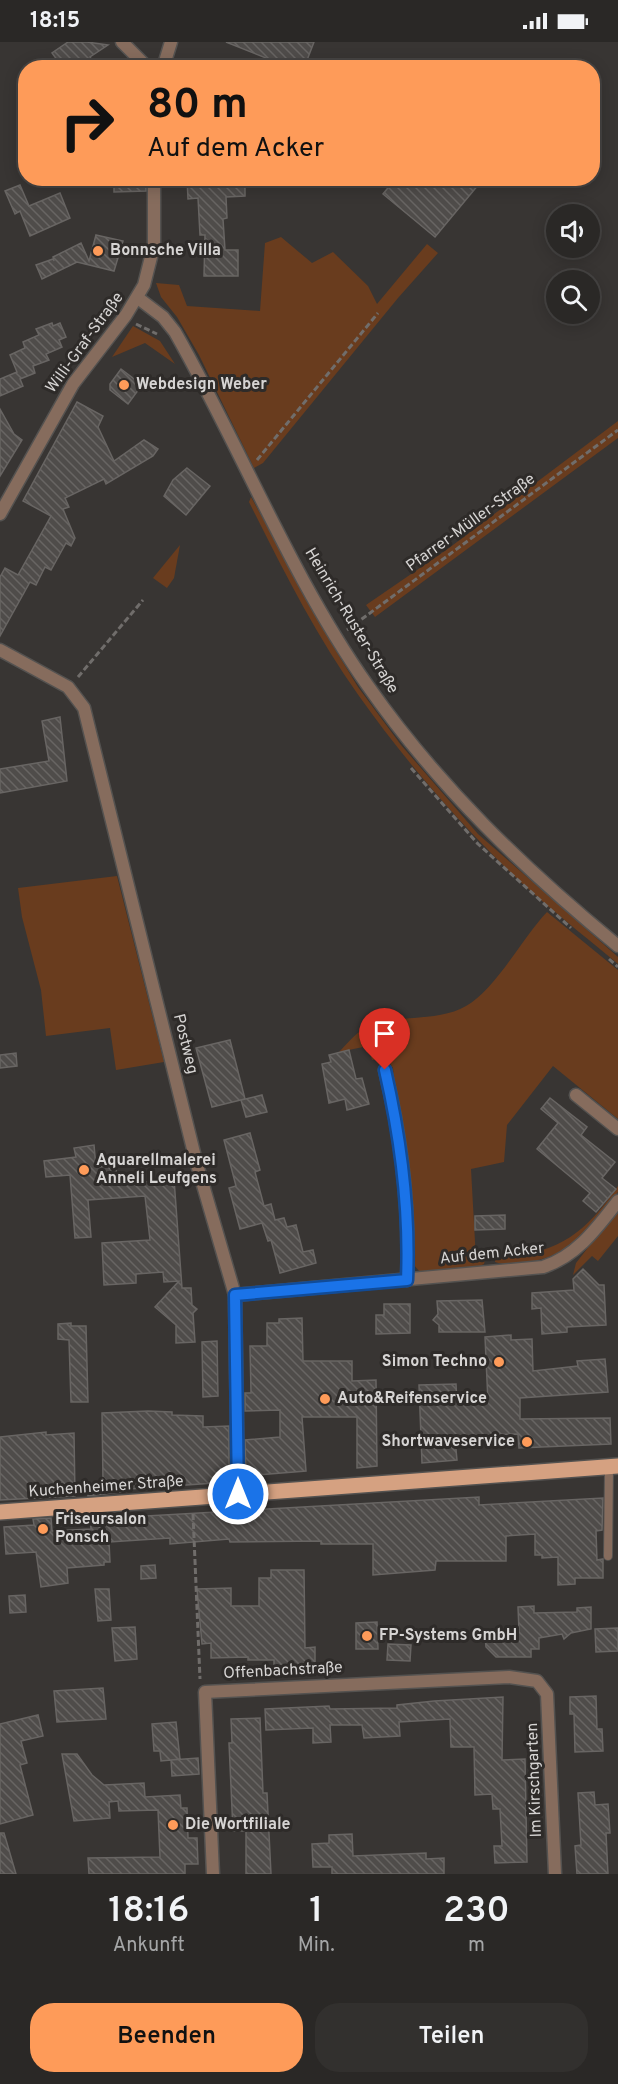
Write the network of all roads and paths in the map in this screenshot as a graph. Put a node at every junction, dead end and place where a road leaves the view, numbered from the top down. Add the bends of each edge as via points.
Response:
1 (122, 42) edge
2 (171, 42) edge
3 (140, 60) edge
4 (165, 60) edge
5 (154, 186) edge
6 (138, 298) junction
7 (378, 313) dead end
8 (618, 430) edge
9 (246, 471) junction
10 (0, 514) edge
11 (143, 600) dead end
12 (337, 637) junction
13 (0, 650) edge
14 (68, 687) junction
15 (618, 946) edge
16 (385, 1070) dead end
17 (576, 1095) dead end
18 (618, 1129) edge
19 (618, 1201) edge
20 (407, 1280) junction
21 (235, 1295) junction
22 (614, 1466) edge
23 (238, 1494) junction
24 (192, 1499) junction
25 (0, 1512) edge
26 (608, 1556) dead end
27 (544, 1686) joint
28 (205, 1692) junction
29 (213, 1874) edge
30 (555, 1874) edge

1 - 3 street
2 - 4 street
5 - 6 street, Willi-Graf-Straße via 154,245
6 - 9 street, Heinrich-Ruster-Straße via 175,332
6 - 10 street, Willi-Graf-Straße via 73,384
7 - 9 path
8 - 12 path, Pfarrer-Müller-Straße
9 - 12 street, Heinrich-Ruster-Straße
11 - 14 path via 87,670
12 - 15 street, Heinrich-Ruster-Straße via 392,719 456,797 517,859
13 - 14 street, Postweg
14 - 21 street, Postweg via 84,708 196,1161
16 - 20 street via 403,1160 409,1228
17 - 18 street
19 - 20 street, Auf dem Acker via 580,1246 559,1262 525,1270
20 - 21 street, Auf dem Acker
21 - 23 street, Postweg
22 - 23 main road, Kuchenheimer Straße
22 - 26 lane, Kuchenheimer Straße
23 - 24 main road, Kuchenheimer Straße
24 - 25 main road, Kuchenheimer Straße
24 - 28 path via 200,1683
27 - 28 street, Offenbachstraße via 531,1678 509,1677
27 - 30 street, Im Kirschgarten via 549,1702
28 - 29 street, Offenbachstraße

